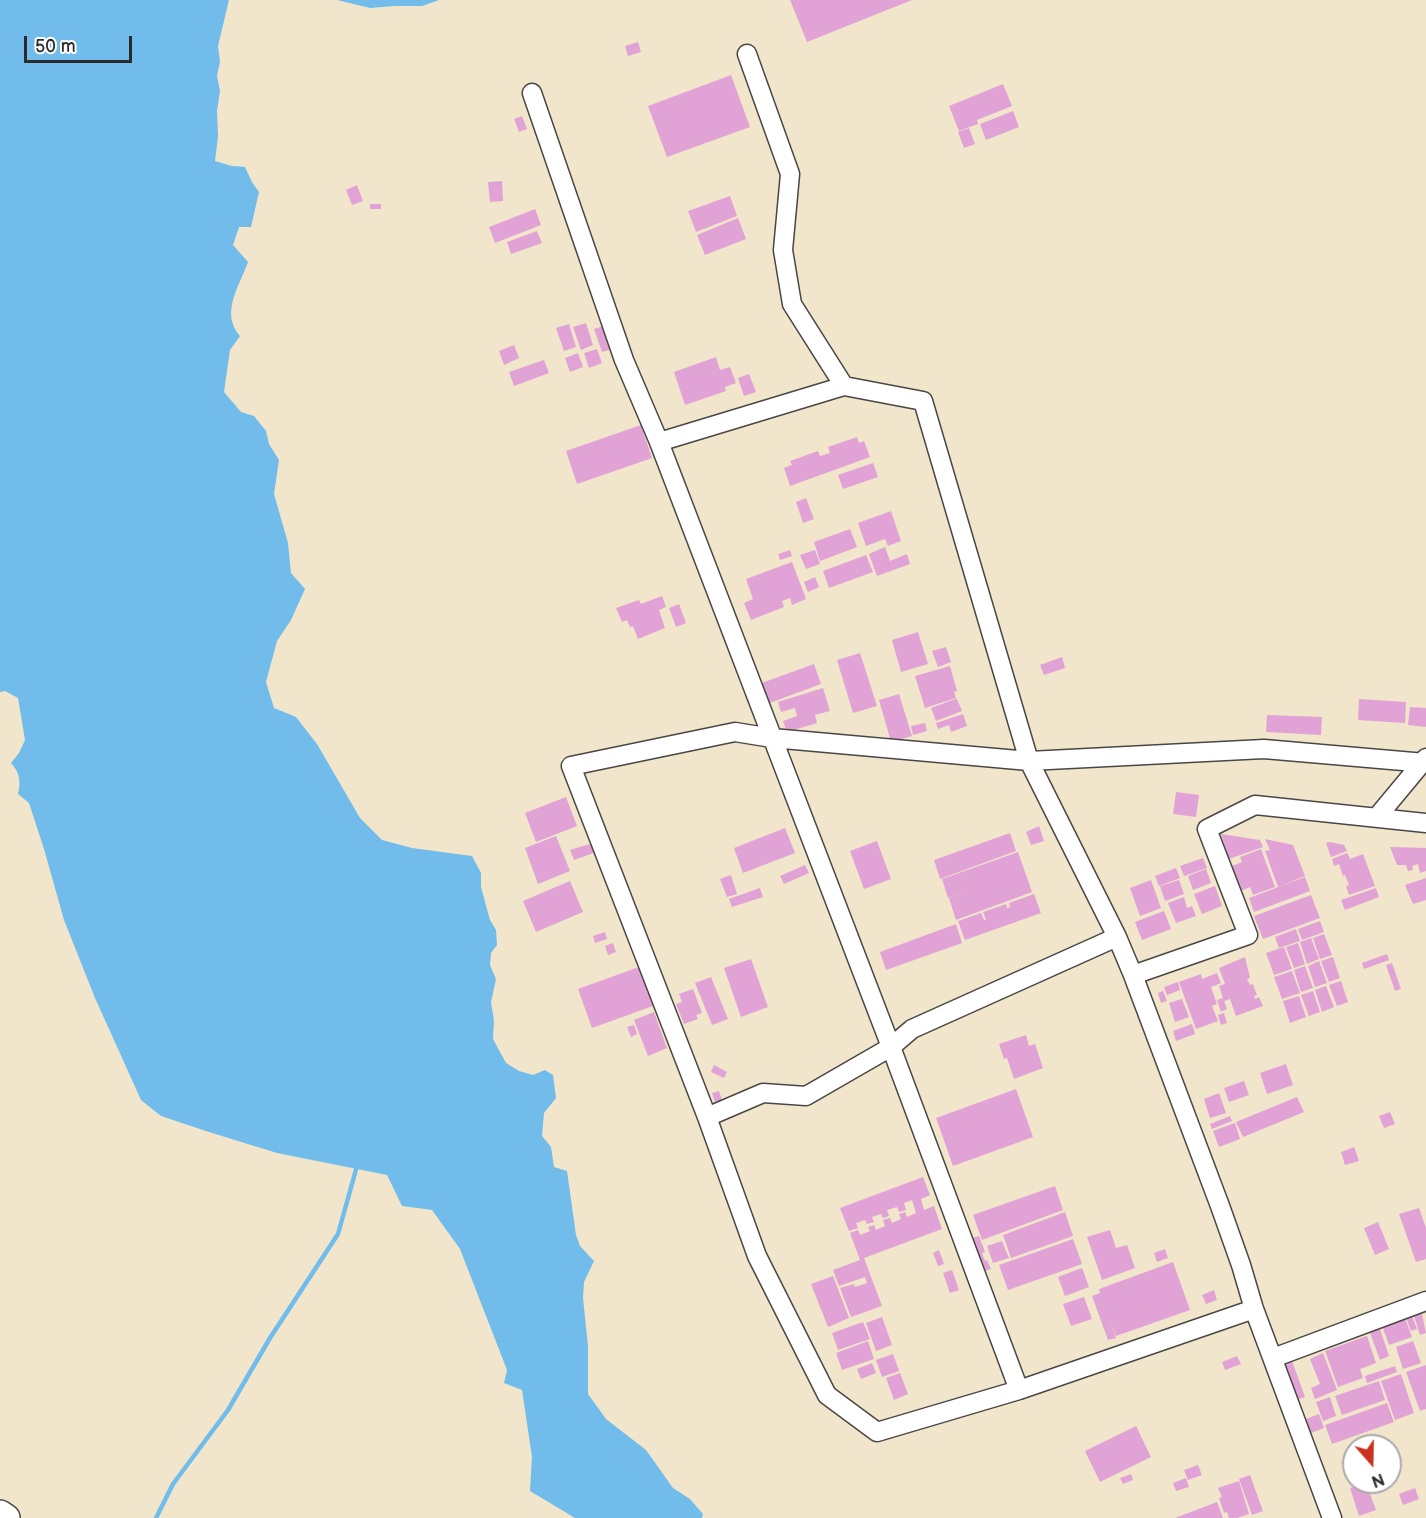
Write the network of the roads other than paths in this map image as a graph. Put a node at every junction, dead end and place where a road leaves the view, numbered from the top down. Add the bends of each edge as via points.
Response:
1 (747, 54) dead end
2 (532, 93) dead end
3 (844, 386) junction
4 (659, 442) junction
5 (772, 738) junction
6 (1029, 761) junction
7 (1425, 761) edge
8 (1377, 817) junction
9 (1426, 823) edge
10 (1117, 937) junction
11 (1133, 975) junction
12 (891, 1047) junction
13 (706, 1117) junction
14 (1426, 1301) edge
15 (1254, 1309) junction
16 (1273, 1358) junction
17 (1019, 1390) junction
18 (0, 1514) edge
19 (6, 1518) edge
20 (1332, 1518) edge

1 - 3 street via 790,174 783,250 792,304
2 - 4 street via 624,360
3 - 4 street
3 - 6 street via 923,401
4 - 5 street
5 - 6 street
5 - 12 street
5 - 13 street via 735,732 571,766
6 - 7 street via 1264,749
6 - 10 street
7 - 8 street
8 - 9 street
8 - 11 street via 1255,804 1207,829 1248,935
10 - 11 street
10 - 12 street via 912,1029
11 - 15 street via 1224,1216
12 - 13 street via 806,1096 763,1093
12 - 17 street
13 - 17 street via 757,1256 826,1395 877,1432
14 - 16 street
15 - 16 street
15 - 17 street
16 - 20 street
18 - 19 highway

